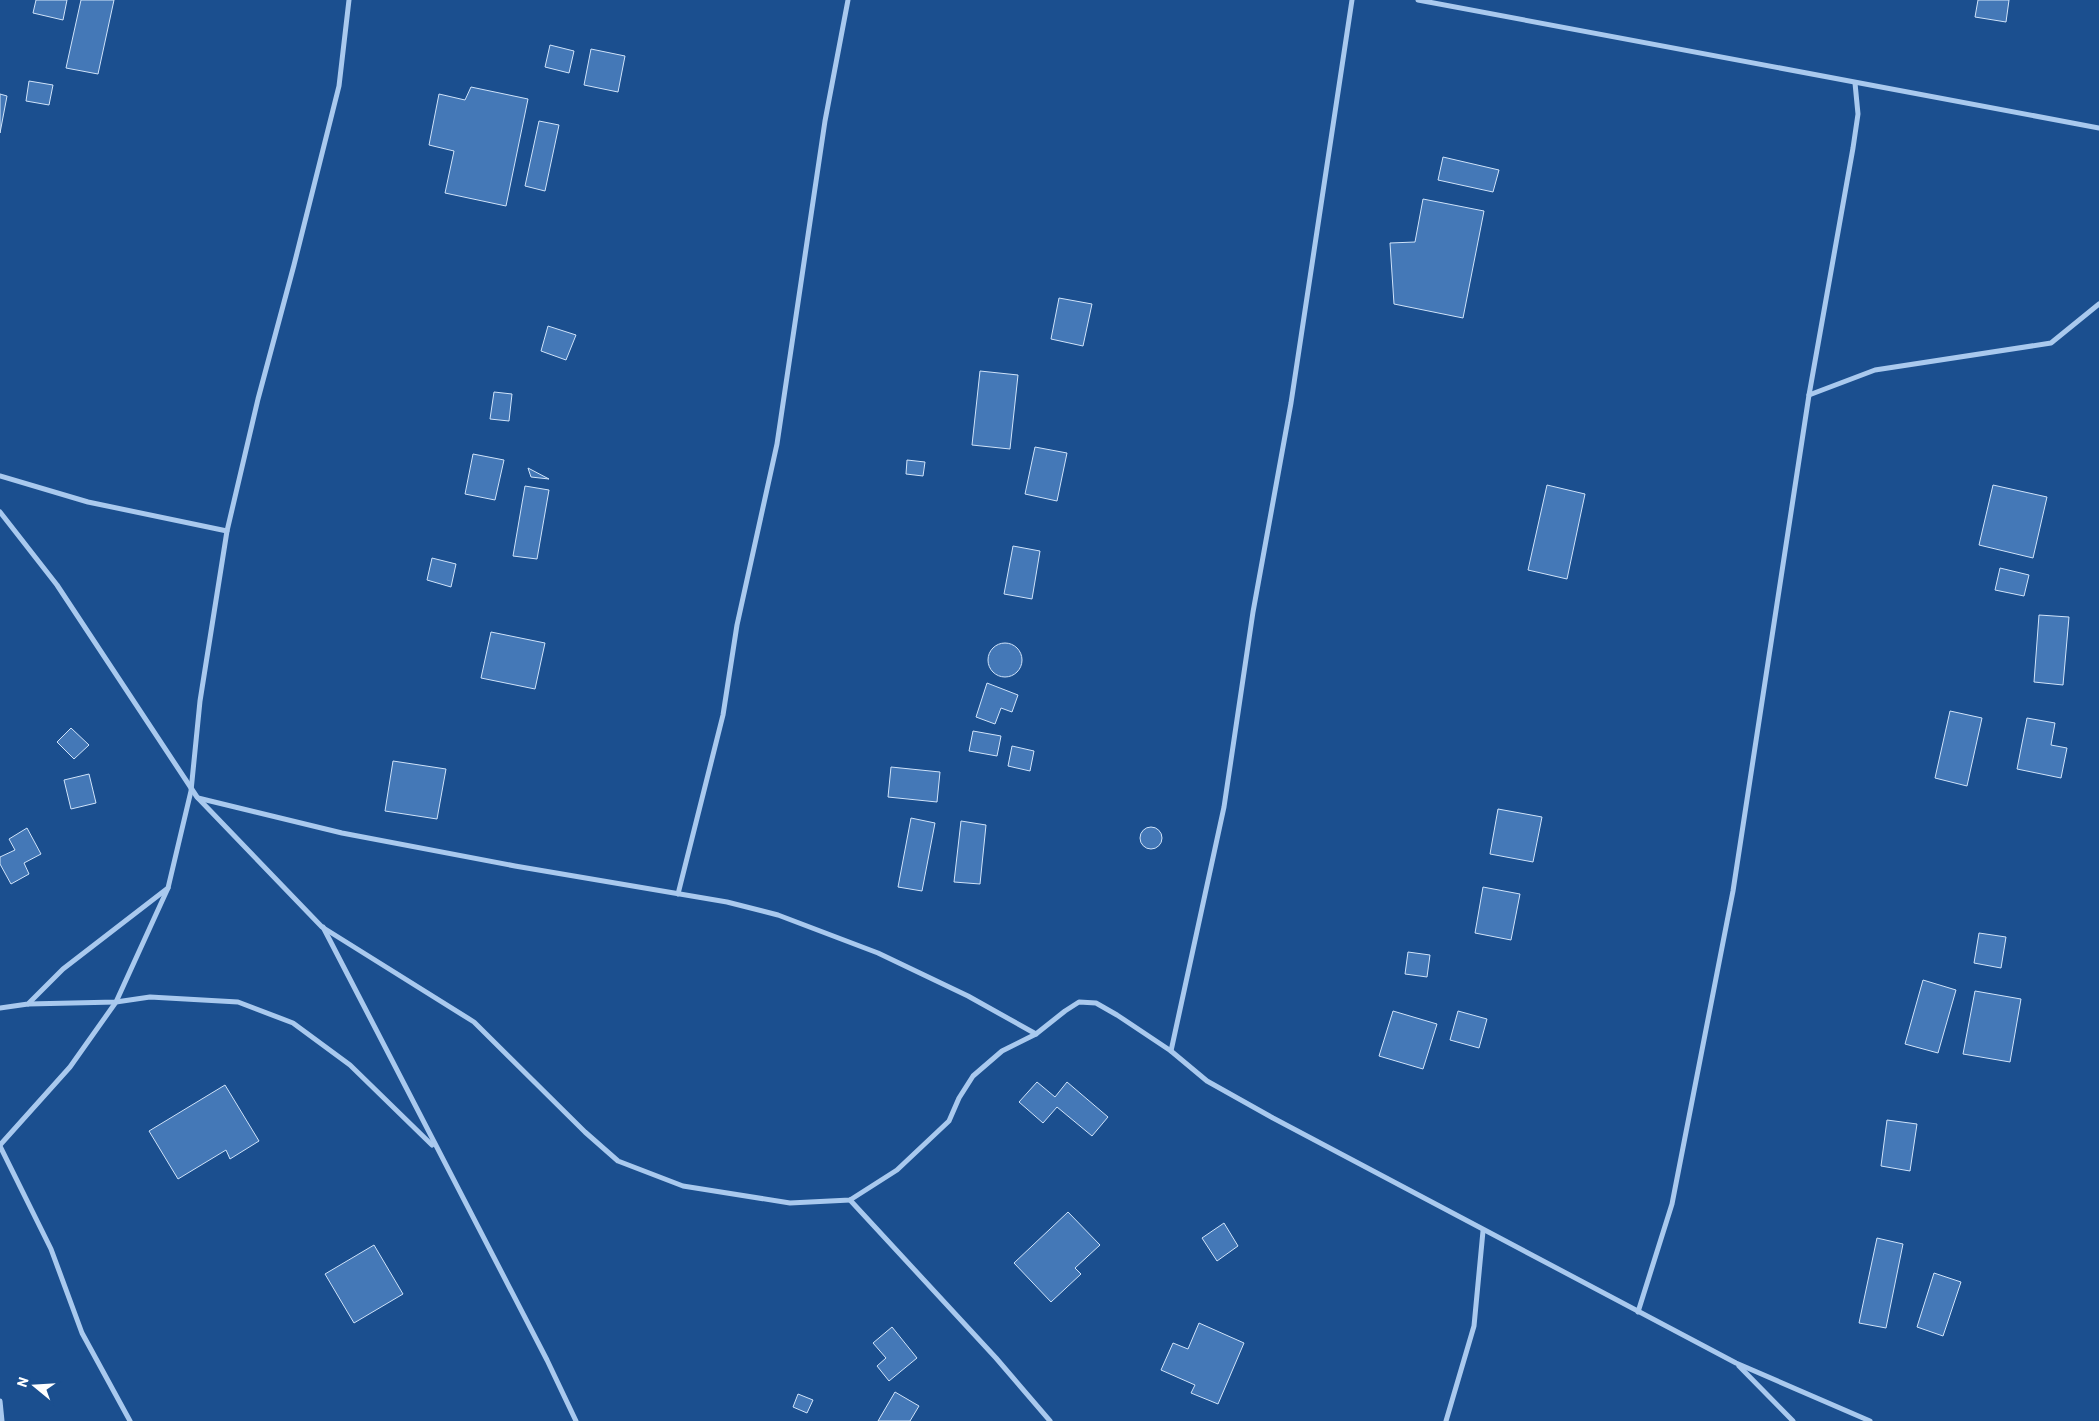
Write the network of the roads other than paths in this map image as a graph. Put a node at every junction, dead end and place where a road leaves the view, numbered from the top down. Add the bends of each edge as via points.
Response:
1 (349, 0) edge
2 (848, 0) edge
3 (1352, 0) edge
4 (1418, 0) edge
5 (1855, 83) junction
6 (2099, 128) edge
7 (2099, 304) edge
8 (1809, 395) junction
9 (0, 476) edge
10 (0, 512) edge
11 (227, 531) junction
12 (191, 791) junction
13 (197, 797) junction
14 (168, 888) junction
15 (678, 894) junction
16 (322, 927) junction
17 (116, 1002) junction
18 (28, 1004) junction
19 (0, 1008) edge
20 (1036, 1034) junction
21 (1171, 1051) junction
22 (0, 1145) edge
23 (436, 1149) junction
24 (850, 1200) junction
25 (1484, 1231) junction
26 (1638, 1312) junction
27 (1736, 1363) junction
28 (0, 1401) edge
29 (2, 1421) edge
30 (130, 1421) edge
31 (576, 1421) edge
32 (1050, 1421) edge
33 (1446, 1421) edge
34 (1793, 1421) edge
35 (1870, 1421) edge

1 - 11 street via 339,86
2 - 15 street via 825,121 776,444 737,625 723,715
3 - 21 street via 1291,403 1253,612 1224,807
4 - 5 street
5 - 6 street
5 - 8 street via 1858,114 1853,148
7 - 8 street via 2051,343 1875,370
8 - 26 street via 1732,891 1672,1204
9 - 11 street via 88,502
10 - 12 street via 56,585
11 - 12 street via 200,701
12 - 13 street
12 - 14 street
13 - 15 street via 342,833
13 - 16 street
14 - 17 street
14 - 18 street via 63,969
15 - 20 street via 727,902 778,916 878,953 968,996
16 - 23 street
16 - 24 street via 474,1022 618,1161 683,1186 790,1203
17 - 18 street
17 - 22 street via 70,1067
17 - 23 street via 150,997 238,1002 294,1023 350,1065
18 - 19 street
20 - 21 street via 1079,1002 1096,1003
20 - 24 street via 1002,1051 973,1076 949,1121 897,1170
21 - 25 street via 1207,1081
22 - 30 street via 50,1249 82,1333
23 - 31 street
24 - 32 street
25 - 26 street
25 - 33 street via 1474,1326
26 - 27 street
27 - 34 street
27 - 35 street
28 - 29 street

